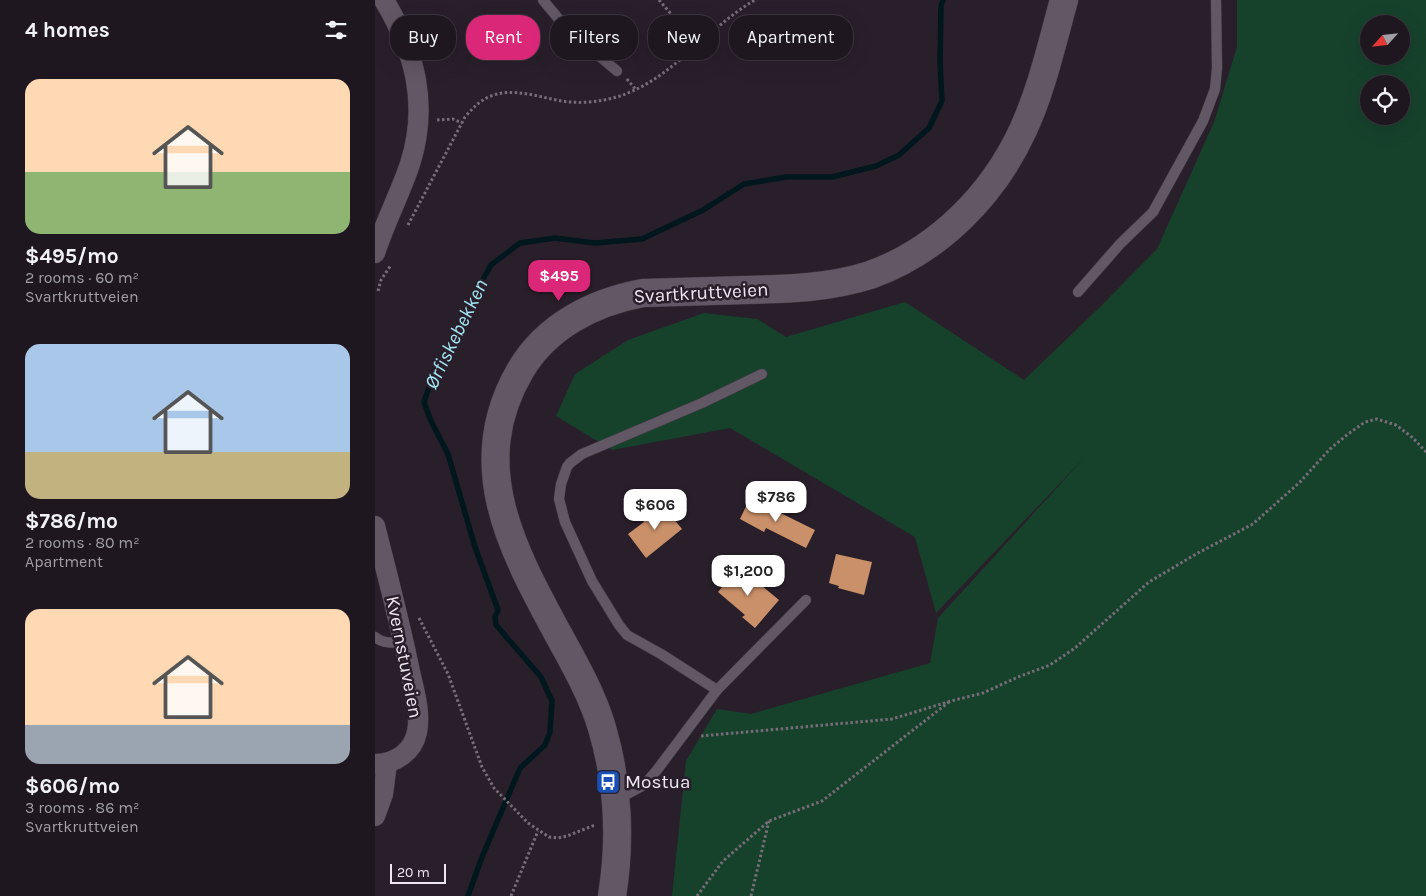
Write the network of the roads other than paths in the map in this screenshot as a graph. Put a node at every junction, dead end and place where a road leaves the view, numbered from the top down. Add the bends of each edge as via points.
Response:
1 (384, 0) edge
2 (543, 0) edge
3 (1064, 0) edge
4 (1216, 0) edge
5 (617, 71) dead end
6 (375, 252) edge
7 (1078, 292) dead end
8 (762, 374) dead end
9 (375, 526) edge
10 (806, 600) dead end
11 (375, 637) edge
12 (403, 641) junction
13 (717, 690) junction
14 (381, 763) edge
15 (616, 810) junction
16 (375, 816) edge
17 (612, 896) edge

1 - 6 street via 412,60 418,85 419,120 410,164
2 - 5 lane via 567,29
3 - 15 street, Svartkruttveien via 1032,108 1013,150 984,194 936,239 893,265 841,282 787,289 643,293 620,297 562,325 535,349 515,378 500,417 496,440 494,458 499,499 513,541 538,597 593,704 608,752
4 - 7 lane via 1215,89 1203,121 1153,212
8 - 13 lane via 582,454 570,463 561,484 559,499 565,522 592,581 619,625 632,638
9 - 12 street, Kvernstuveien
10 - 13 lane
11 - 12 lane via 392,643
12 - 14 street, Kvernstuveien via 415,695 417,732 414,742 402,756
13 - 15 lane via 644,784
14 - 16 street via 383,794
15 - 17 street, Svartkruttveien

